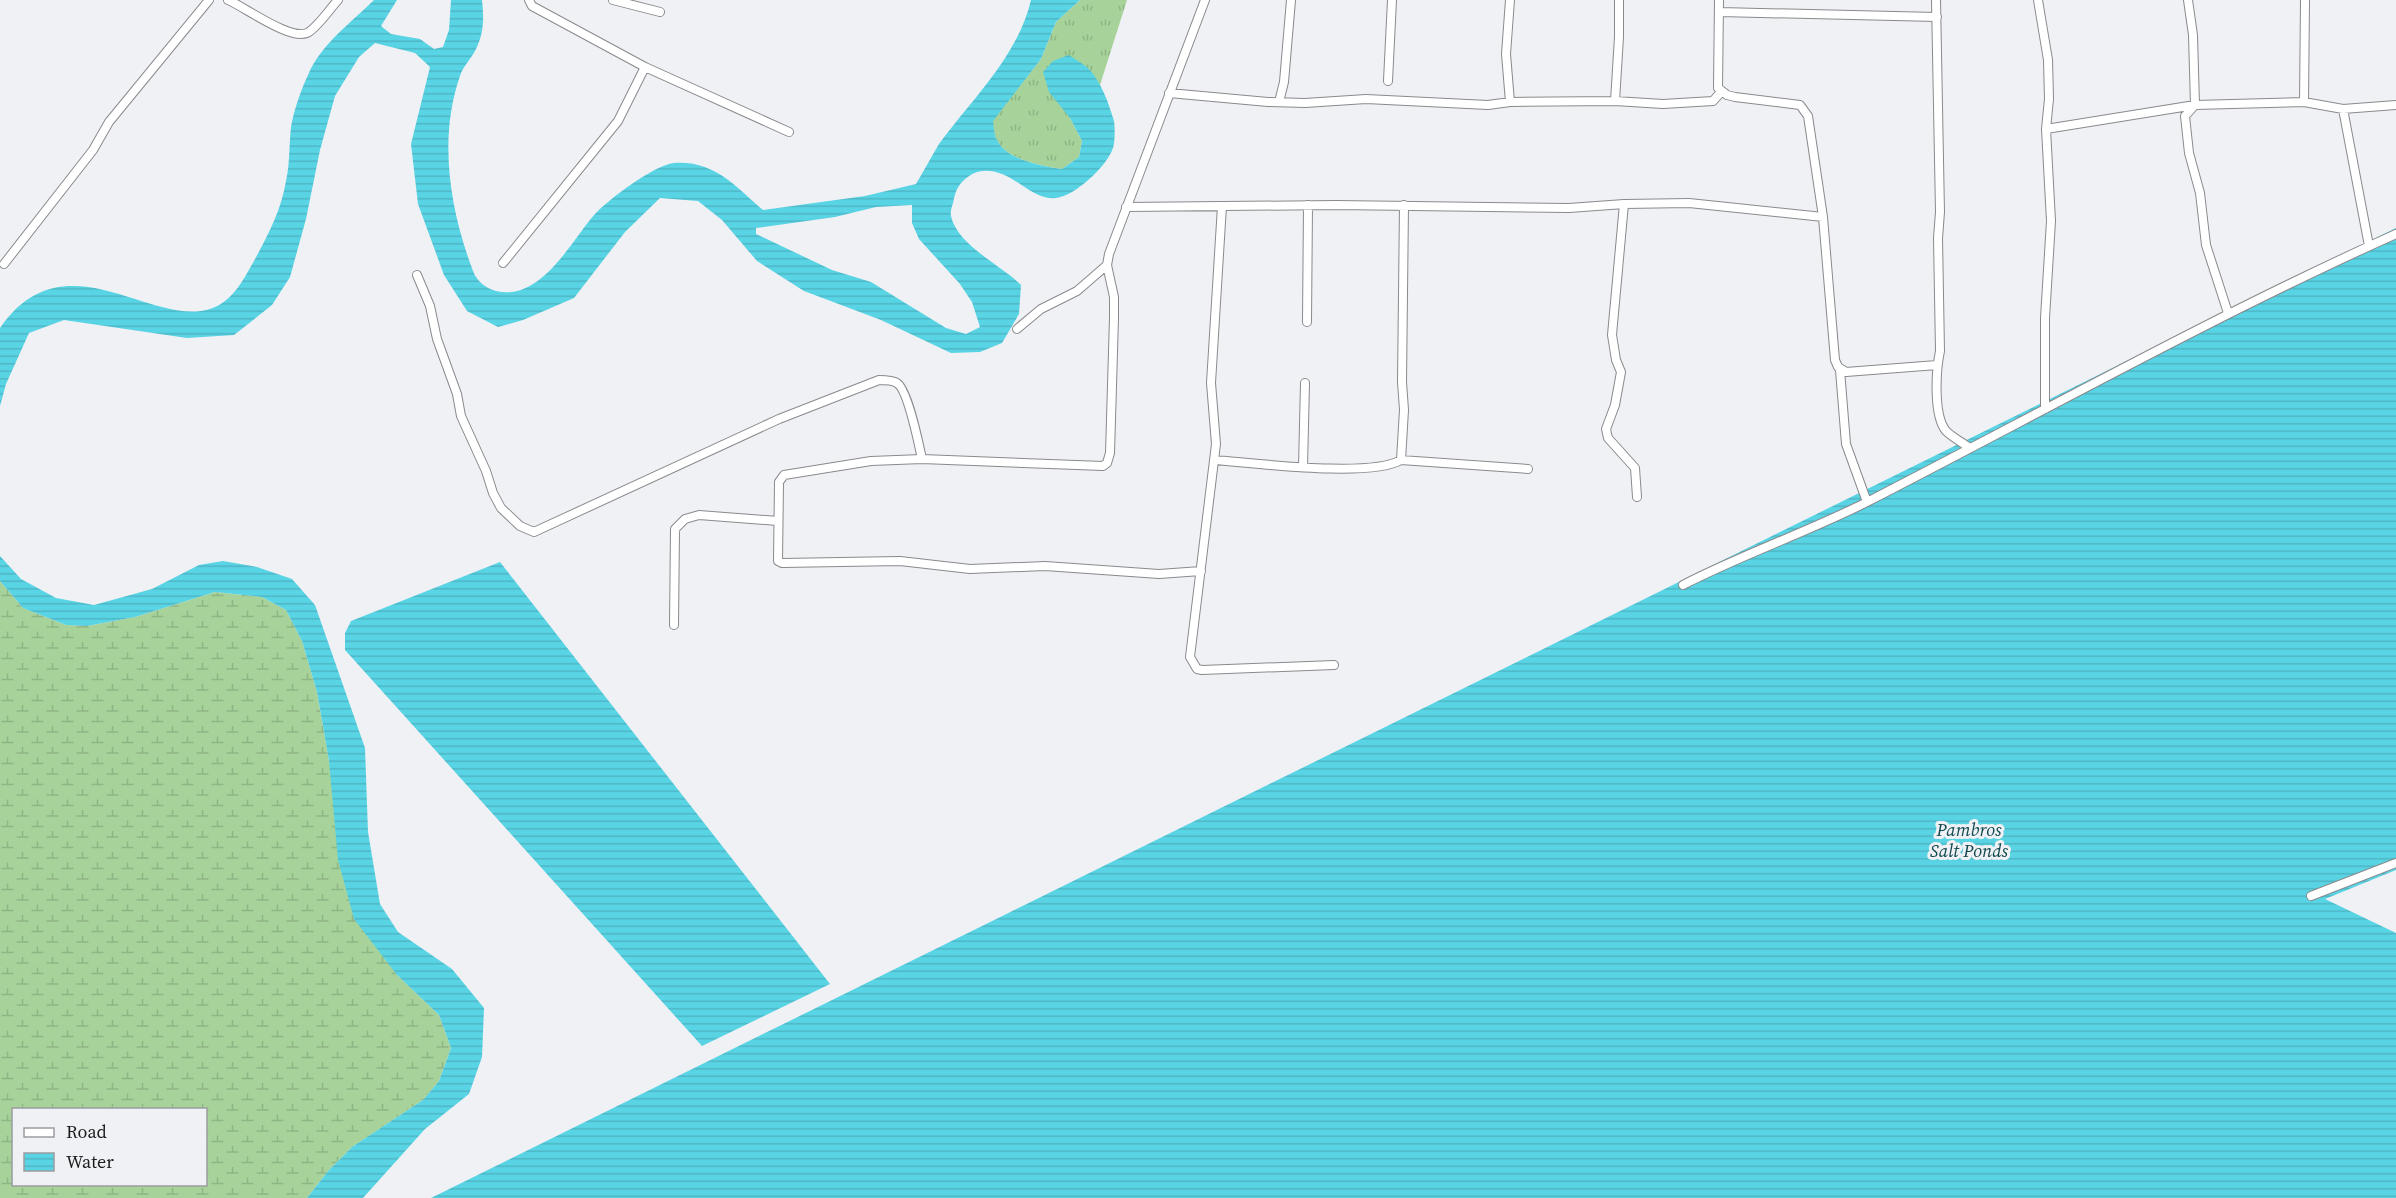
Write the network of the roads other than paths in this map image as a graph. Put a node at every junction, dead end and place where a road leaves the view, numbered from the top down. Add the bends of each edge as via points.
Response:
1 (209, 0) edge
2 (228, 0) edge
3 (338, 0) edge
4 (529, 0) edge
5 (612, 0) edge
6 (1205, 0) edge
7 (1291, 0) edge
8 (1392, 0) edge
9 (1510, 0) edge
10 (1619, 0) edge
11 (1719, 0) edge
12 (1936, 0) edge
13 (2038, 0) edge
14 (2188, 0) edge
15 (2305, 0) edge
16 (660, 12) dead end
17 (1720, 12) junction
18 (1937, 16) junction
19 (645, 67) junction
20 (1388, 81) dead end
21 (1721, 92) junction
22 (1169, 93) junction
23 (1614, 101) junction
24 (1279, 102) junction
25 (1510, 102) junction
26 (2304, 102) junction
27 (2195, 105) junction
28 (2396, 105) edge
29 (2343, 110) junction
30 (2046, 129) junction
31 (789, 132) dead end
32 (1624, 204) junction
33 (1308, 205) junction
34 (1404, 205) junction
35 (1222, 206) junction
36 (1126, 207) junction
37 (1823, 217) junction
38 (2396, 234) edge
39 (2370, 246) junction
40 (503, 263) dead end
41 (4, 264) dead end
42 (1107, 265) junction
43 (417, 275) dead end
44 (2228, 313) junction
45 (1307, 322) dead end
46 (1017, 329) dead end
47 (1937, 365) junction
48 (1840, 370) junction
49 (1305, 383) dead end
50 (2045, 409) junction
51 (1970, 448) junction
52 (922, 459) junction
53 (1214, 460) junction
54 (1401, 460) junction
55 (1303, 467) junction
56 (1528, 469) dead end
57 (1637, 497) dead end
58 (1867, 502) junction
59 (778, 521) junction
60 (1201, 571) junction
61 (1683, 585) dead end
62 (674, 625) dead end
63 (1334, 665) dead end
64 (2396, 863) edge
65 (2311, 896) dead end

1 - 41 street via 109,122 93,150
2 - 3 street via 289,33 302,35 310,32
4 - 19 street via 532,6
5 - 16 street
6 - 22 street
7 - 24 street
8 - 20 street
9 - 25 street via 1506,54
10 - 23 street
11 - 17 street
12 - 18 street
13 - 30 street via 2048,60
14 - 27 street
15 - 26 street
17 - 18 street
17 - 21 street via 1717,81
18 - 47 street
19 - 31 street
19 - 40 street via 618,121
21 - 23 street via 1713,101
21 - 37 street via 1735,98 1800,105 1806,111
22 - 24 street
22 - 36 street
23 - 25 street
24 - 25 street
26 - 27 street
26 - 29 street
27 - 30 street
27 - 44 street via 2185,116 2186,134 2200,193 2206,245
28 - 29 street
29 - 39 street
30 - 50 street via 2051,221
32 - 34 street via 1536,208
32 - 37 street via 1689,204
32 - 57 street via 1612,335 1621,372 1606,429 1608,438 1635,468
33 - 34 street
33 - 35 street
33 - 45 street
34 - 54 street
35 - 36 street
35 - 53 street via 1211,383
36 - 42 street
37 - 48 street via 1835,360
38 - 39 street
39 - 44 street
42 - 46 street via 1077,291 1041,309
42 - 52 street via 1114,297 1107,463 1103,466
43 - 52 street via 430,306 461,416 493,493 501,508 520,526 534,532 778,419 879,380 901,387
44 - 50 street
47 - 48 street
47 - 51 street via 1939,414 1946,431
48 - 58 street via 1846,444
49 - 55 street
50 - 51 street
51 - 58 street
52 - 59 street via 855,463 784,475 778,482
53 - 55 street
53 - 60 street
54 - 55 street via 1386,467
54 - 56 street
58 - 61 street
59 - 60 street via 778,561 782,563 900,561 970,569 1045,566 1159,574
59 - 62 street via 699,515 685,519 675,529
60 - 63 street via 1190,657 1197,669
64 - 65 street

